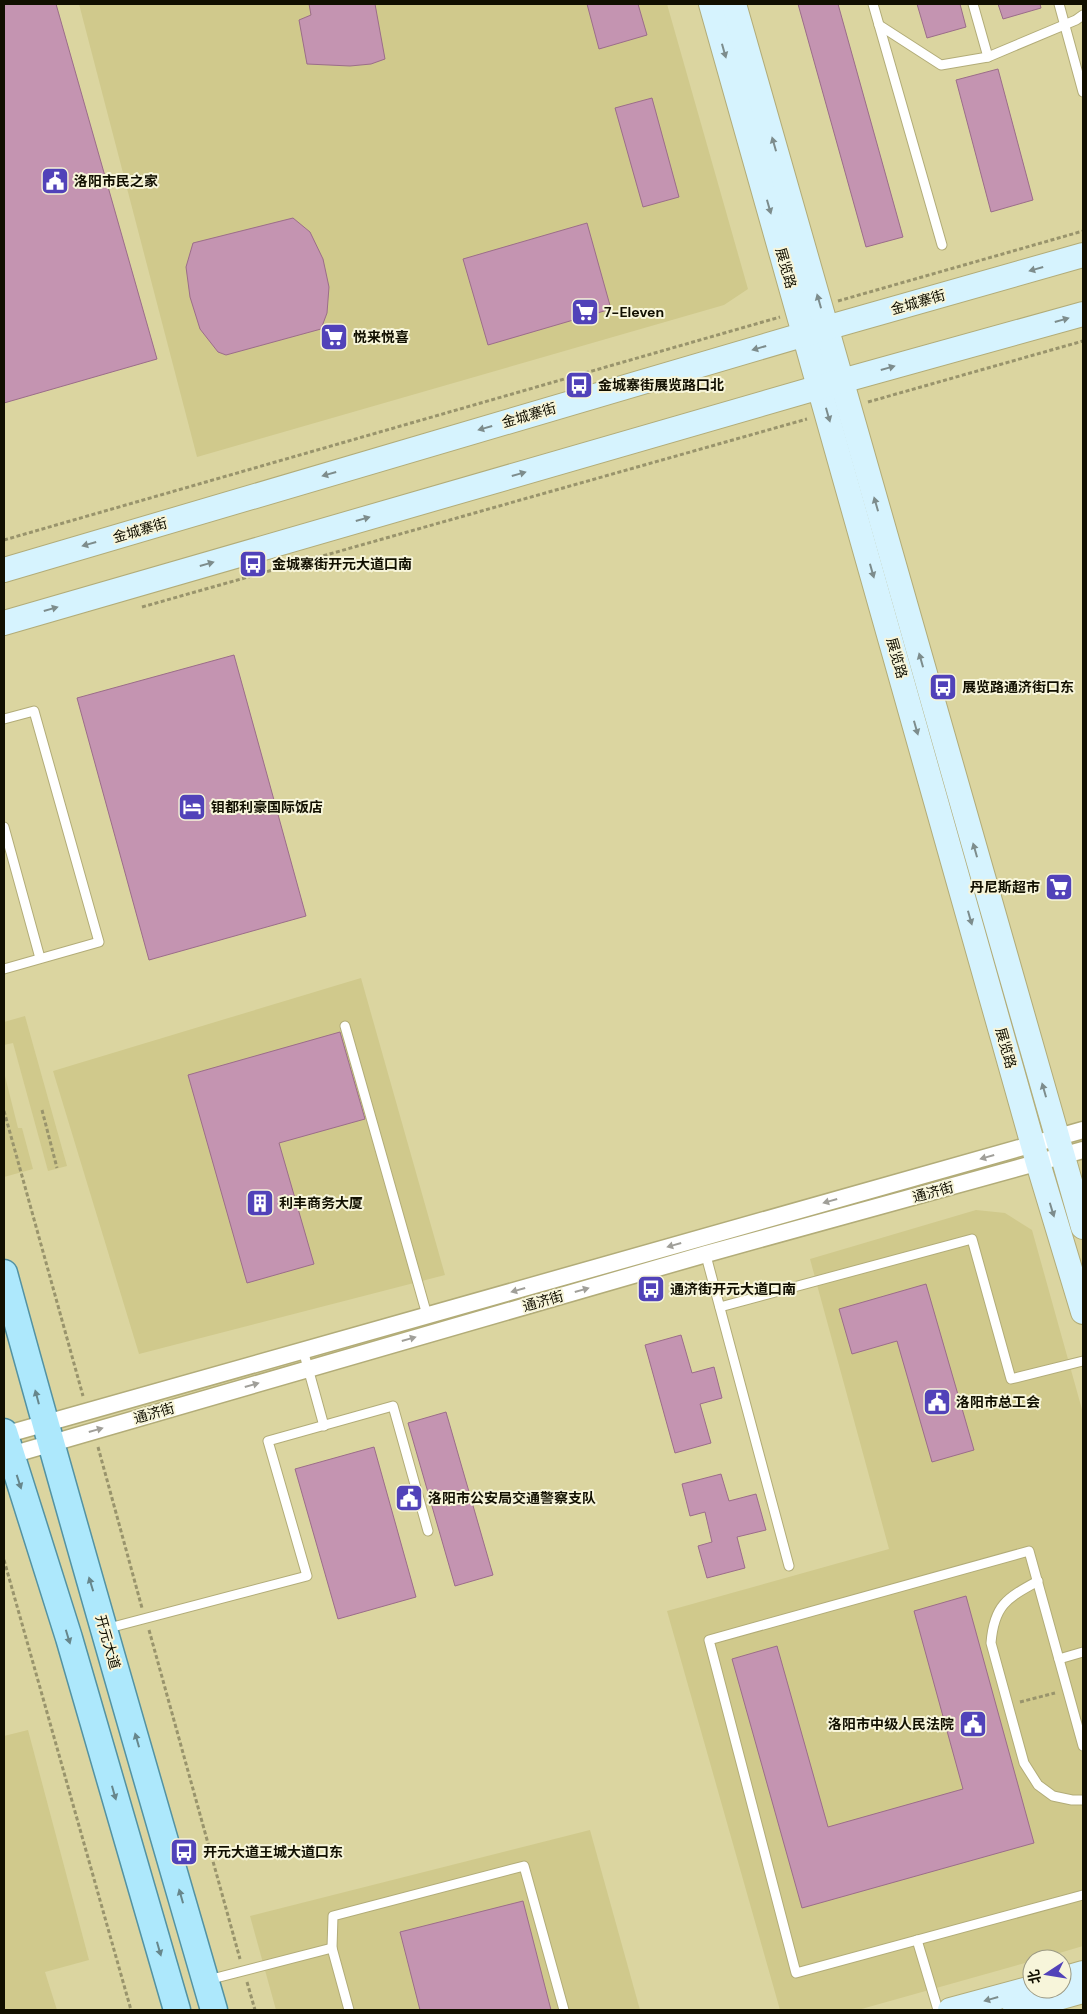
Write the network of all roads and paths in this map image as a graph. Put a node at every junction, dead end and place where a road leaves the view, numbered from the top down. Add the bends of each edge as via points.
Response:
1 (711, 4) edge
2 (734, 4) edge
3 (873, 4) edge
4 (973, 4) edge
5 (1059, 4) edge
6 (1083, 15) edge
7 (879, 25) junction
8 (1065, 25) junction
9 (988, 58) junction
10 (1083, 92) edge
11 (1083, 232) edge
12 (942, 245) dead end
13 (1083, 256) edge
14 (1083, 314) edge
15 (813, 320) junction
16 (1083, 341) edge
17 (831, 384) junction
18 (838, 410) junction
19 (4, 540) edge
20 (4, 570) edge
21 (138, 608) dead end
22 (4, 623) edge
23 (4, 719) edge
24 (4, 827) edge
25 (40, 958) junction
26 (4, 969) edge
27 (345, 1026) dead end
28 (42, 1110) dead end
29 (4, 1111) edge
30 (1083, 1130) edge
31 (1068, 1148) edge
32 (1036, 1153) junction
33 (58, 1168) dead end
34 (1083, 1227) edge
35 (701, 1238) junction
36 (706, 1254) junction
37 (4, 1273) edge
38 (720, 1306) junction
39 (1083, 1312) edge
40 (427, 1315) junction
41 (302, 1350) junction
42 (1083, 1361) edge
43 (308, 1368) junction
44 (88, 1412) junction
45 (324, 1426) junction
46 (93, 1431) junction
47 (47, 1434) junction
48 (5, 1443) edge
49 (428, 1531) dead end
50 (4, 1560) edge
51 (789, 1566) dead end
52 (1038, 1581) junction
53 (145, 1619) junction
54 (105, 1630) junction
55 (1083, 1652) edge
56 (1060, 1659) junction
57 (1044, 1696) dead end
58 (1008, 1706) junction
59 (1079, 1715) edge
60 (1083, 1746) edge
61 (1083, 1800) edge
62 (1083, 1896) edge
63 (918, 1940) junction
64 (332, 1948) junction
65 (244, 1971) junction
66 (205, 1981) junction
67 (1022, 1991) edge
68 (1083, 1991) edge
69 (131, 2010) edge
70 (177, 2010) edge
71 (214, 2010) edge
72 (255, 2010) edge
73 (349, 2010) edge
74 (564, 2010) edge
75 (938, 2010) edge
76 (950, 2010) edge
77 (1015, 2010) edge

1 -> 15 street, 展览路
15 -> 2 street, 展览路
3 - 7 lane
4 - 9 lane
5 - 8 lane
6 - 8 lane
7 - 9 lane via 941,65
7 - 12 lane
8 - 9 lane
8 - 10 lane
11 - 15 path
13 -> 15 street, 金城寨街
17 -> 14 street
15 - 17 street, 展览路
15 - 19 path
15 -> 20 street, 金城寨街
16 - 18 path
17 - 18 street, 展览路
22 -> 17 street
18 - 21 path
31 -> 18 street, 展览路
18 -> 32 street, 展览路
23 - 25 lane via 34,710 99,942
24 - 25 lane
25 - 26 lane
27 - 40 lane
28 - 33 path
29 - 44 path
30 - 31 street, 通济街
31 - 32 street, 通济街
31 - 34 street, 展览路
32 -> 35 street, 通济街
32 - 36 street, 通济街
32 -> 39 street, 展览路
35 - 36 lane
35 -> 40 street, 通济街
36 - 38 lane
43 -> 36 street, 通济街
47 -> 37 main road, 开元大道
38 - 42 lane via 972,1239 1011,1379
38 - 51 lane
40 - 41 street, 通济街
41 - 43 lane
41 - 44 street, 通济街
43 - 45 lane
46 -> 43 street, 通济街
44 - 47 street, 通济街
45 - 49 lane via 393,1406
45 - 53 lane via 268,1441 307,1576
46 - 47 street, 通济街
46 - 53 path
47 - 48 street, 通济街
54 -> 47 main road, 开元大道
48 -> 70 main road via 69,1638
50 - 69 path
52 - 56 lane
52 - 58 lane via 1014,1594 1001,1606 992,1625 991,1643
52 - 63 lane via 1029,1551 709,1640 796,1973
53 - 54 lane
53 - 65 path
66 -> 54 main road, 开元大道
55 - 56 lane
56 - 59 lane
57 - 58 path
58 - 61 lane via 1024,1763 1038,1785 1053,1796
59 - 60 lane
62 - 63 lane
63 - 75 lane
64 - 65 lane
64 - 73 lane
64 - 74 lane via 333,1916 524,1866
65 - 66 lane
65 - 72 path
66 - 71 main road, 开元大道
67 -> 76 street
68 - 77 street

